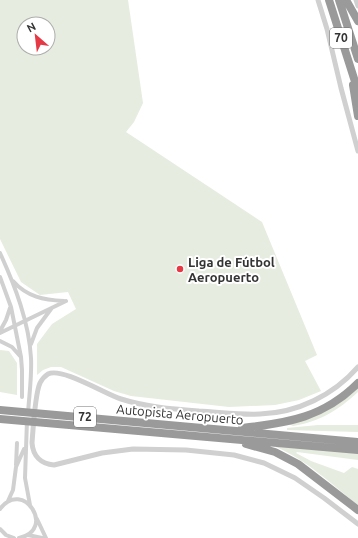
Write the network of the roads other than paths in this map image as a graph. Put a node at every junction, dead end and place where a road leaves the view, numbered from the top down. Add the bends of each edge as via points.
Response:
1 (318, 0) edge
2 (329, 0) edge
3 (339, 0) edge
4 (346, 0) edge
5 (356, 0) edge
6 (358, 6) edge
7 (358, 21) edge
8 (358, 59) edge
9 (351, 70) junction
10 (358, 91) edge
11 (358, 116) edge
12 (358, 151) edge
13 (0, 253) edge
14 (0, 277) edge
15 (12, 279) junction
16 (11, 307) junction
17 (51, 309) junction
18 (25, 321) junction
19 (14, 326) junction
20 (0, 332) edge
21 (0, 341) edge
22 (30, 348) junction
23 (21, 357) junction
24 (358, 367) edge
25 (358, 383) edge
26 (22, 397) dead end
27 (0, 410) edge
28 (0, 419) edge
29 (227, 430) junction
30 (226, 438) junction
31 (358, 442) edge
32 (17, 443) dead end
33 (26, 443) junction
34 (358, 450) edge
35 (16, 467) junction
36 (8, 502) junction
37 (30, 505) junction
38 (0, 508) edge
39 (358, 510) edge
40 (36, 517) junction
41 (358, 524) edge
42 (1, 530) edge
43 (28, 535) junction
44 (4, 538) edge
45 (14, 538) edge
46 (20, 538) edge
47 (42, 538) edge
48 (46, 538) edge

1 - 12 street
2 - 9 highway, 70
3 - 8 highway, 70
4 - 7 highway
5 - 6 street
9 - 10 highway, 70
9 - 11 highway
13 - 15 street
14 - 16 street
15 - 17 street via 31,295 48,300 66,301
15 - 18 street
16 - 19 street
16 - 20 street
17 - 18 street
17 - 22 street via 34,333
18 - 19 street
18 - 22 street
19 - 20 street
19 - 23 street
21 - 23 street via 12,347
22 - 33 street
23 - 26 street
24 - 41 street via 338,386 312,402 290,409 252,414 134,403 58,372 51,373 42,379 39,385 32,446 41,461 50,464 142,448 214,452 252,460 295,478
25 - 29 highway via 331,404 306,416 281,423
27 - 29 highway, Autopista Aeropuerto / 72
28 - 30 highway, Autopista Aeropuerto / 72
29 - 31 highway, Autopista Aeropuerto / 72
30 - 34 highway, Autopista Aeropuerto / 72
30 - 39 highway via 287,458 307,470
32 - 35 street
33 - 35 street
33 - 37 street via 25,478
35 - 36 street via 13,490
36 - 37 street via 21,500
36 - 38 street
37 - 40 street
40 - 43 street
40 - 48 street
42 - 44 street
42 - 45 street
43 - 46 street
43 - 47 street

